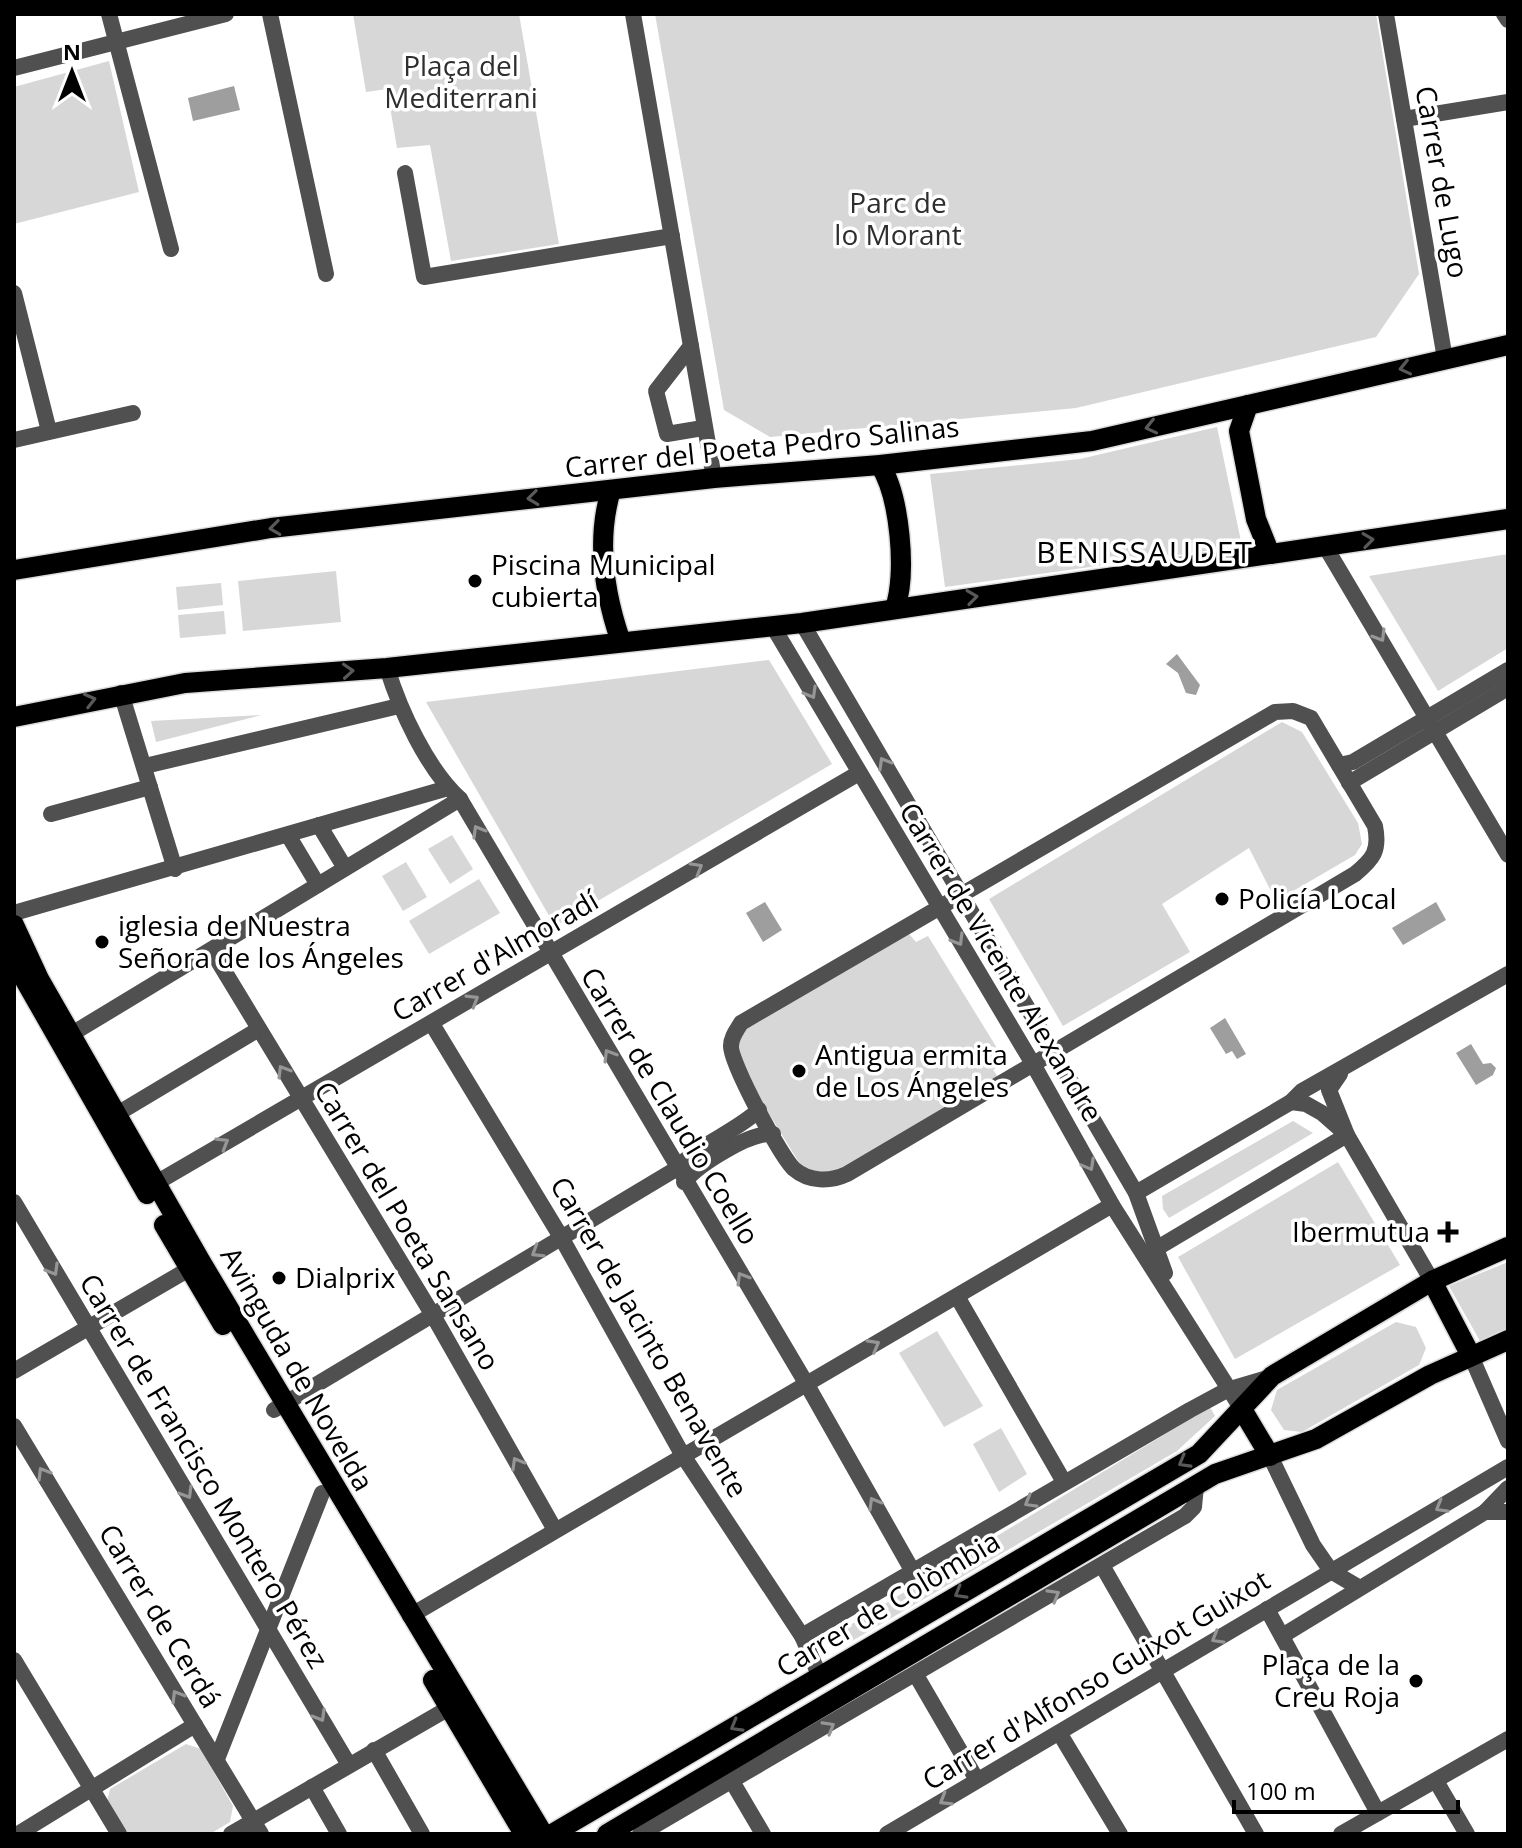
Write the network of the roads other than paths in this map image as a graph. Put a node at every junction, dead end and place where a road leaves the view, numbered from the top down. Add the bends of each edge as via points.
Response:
1 (109, 14) edge
2 (226, 14) edge
3 (270, 14) edge
4 (633, 14) edge
5 (1386, 14) edge
6 (1504, 14) edge
7 (1508, 20) edge
8 (116, 41) junction
9 (14, 68) edge
10 (1508, 102) edge
11 (1404, 119) junction
12 (405, 173) dead end
13 (672, 236) junction
14 (171, 249) dead end
15 (326, 274) dead end
16 (14, 293) edge
17 (1508, 345) edge
18 (691, 346) junction
19 (1445, 359) junction
20 (1248, 405) junction
21 (133, 413) dead end
22 (703, 428) junction
23 (49, 431) junction
24 (14, 440) edge
25 (880, 465) junction
26 (714, 478) junction
27 (611, 490) junction
28 (1508, 519) edge
29 (1325, 546) junction
30 (1270, 554) junction
31 (14, 570) edge
32 (895, 608) junction
33 (802, 623) junction
34 (772, 625) junction
35 (621, 642) junction
36 (387, 668) junction
37 (1508, 670) edge
38 (1508, 688) edge
39 (121, 693) junction
40 (399, 706) junction
41 (14, 717) edge
42 (1433, 724) junction
43 (1339, 765) junction
44 (145, 766) junction
45 (859, 773) junction
46 (1349, 783) junction
47 (150, 787) junction
48 (454, 794) junction
49 (410, 801) junction
50 (51, 814) dead end
51 (422, 822) junction
52 (319, 825) junction
53 (288, 835) junction
54 (1508, 855) edge
55 (345, 868) junction
56 (175, 869) junction
57 (318, 885) junction
58 (961, 894) junction
59 (938, 907) junction
60 (14, 913) edge
61 (14, 925) edge
62 (212, 951) junction
63 (549, 953) junction
64 (16, 973) edge
65 (1508, 974) edge
66 (432, 1024) junction
67 (259, 1029) junction
68 (70, 1035) junction
69 (1054, 1051) junction
70 (1033, 1064) junction
71 (1344, 1071) junction
72 (299, 1098) junction
73 (1291, 1102) junction
74 (759, 1110) junction
75 (117, 1114) junction
76 (773, 1134) junction
77 (1347, 1135) junction
78 (680, 1175) junction
79 (156, 1183) junction
80 (1136, 1193) junction
81 (14, 1202) edge
82 (1112, 1205) junction
83 (561, 1237) junction
84 (1508, 1247) edge
85 (1154, 1250) junction
86 (189, 1269) junction
87 (1432, 1281) junction
88 (958, 1298) junction
89 (434, 1317) junction
90 (1186, 1324) junction
91 (87, 1328) junction
92 (1508, 1340) edge
93 (1471, 1356) junction
94 (14, 1371) edge
95 (1272, 1376) junction
96 (806, 1383) junction
97 (1227, 1390) junction
98 (279, 1406) junction
99 (1243, 1411) junction
100 (14, 1426) edge
101 (1508, 1441) edge
102 (682, 1454) junction
103 (1270, 1456) junction
104 (1508, 1467) edge
105 (1064, 1482) junction
106 (1196, 1486) junction
107 (1508, 1488) edge
108 (322, 1493) junction
109 (1485, 1512) junction
110 (1508, 1512) edge
111 (555, 1530) junction
112 (1103, 1567) junction
113 (912, 1570) junction
114 (1331, 1571) junction
115 (1358, 1587) junction
116 (1267, 1609) junction
117 (410, 1616) junction
118 (269, 1629) junction
119 (802, 1636) junction
120 (1282, 1636) junction
121 (14, 1660) edge
122 (1164, 1669) junction
123 (916, 1675) junction
124 (820, 1677) junction
125 (449, 1708) junction
126 (195, 1725) junction
127 (1060, 1734) junction
128 (1508, 1739) edge
129 (374, 1750) junction
130 (217, 1759) junction
131 (349, 1765) junction
132 (977, 1780) junction
133 (1436, 1781) junction
134 (733, 1783) junction
135 (90, 1787) junction
136 (312, 1787) junction
137 (1378, 1813) junction
138 (258, 1827) edge
139 (632, 1830) edge
140 (18, 1834) edge
141 (119, 1834) edge
142 (231, 1834) edge
143 (339, 1834) edge
144 (422, 1834) edge
145 (524, 1834) edge
146 (543, 1834) edge
147 (552, 1834) edge
148 (607, 1834) edge
149 (763, 1834) edge
150 (887, 1834) edge
151 (1120, 1834) edge
152 (1256, 1834) edge
153 (1341, 1834) edge
154 (1467, 1834) edge

1 - 8 street
2 - 8 street
3 - 15 street
4 - 13 street
5 - 11 street, Carrer de Lugo
6 - 7 street
8 - 9 street
8 - 14 street
10 - 11 street
11 - 19 street, Carrer de Lugo
12 - 13 street via 424,277
13 - 18 street
16 - 23 street
17 - 19 main road, Carrer del Poeta Pedro Salinas
18 - 22 street
18 - 22 street via 656,391 667,434
19 -> 20 main road, Carrer del Poeta Pedro Salinas
20 -> 25 main road, Carrer del Poeta Pedro Salinas via 1092,441
20 - 30 main road via 1239,431 1256,519
21 - 23 street
22 - 26 street
23 - 24 street
25 - 26 main road, Carrer del Poeta Pedro Salinas
25 - 32 main road via 889,479 903,587
26 - 27 main road, Carrer del Poeta Pedro Salinas
27 -> 31 main road, Carrer del Poeta Pedro Salinas via 271,528
27 - 35 main road via 602,520 608,604
29 -> 28 main road
29 - 30 main road
29 -> 42 street
32 -> 30 main road
32 - 33 main road
33 - 34 main road
58 -> 33 street, Carrer de Vicente Alexandre
34 - 35 main road
34 -> 45 street, Carrer de Vicente Alexandre
35 - 36 main road
39 -> 36 main road
36 - 40 street, Carrer de Claudio Coello
37 - 42 street
38 - 42 street
41 -> 39 main road
39 - 44 street
40 - 44 street
40 - 48 street, Carrer de Claudio Coello
42 - 43 street
42 - 46 street
42 - 54 street
43 - 46 street
43 - 58 street via 1311,718 1275,712
44 - 47 street
45 - 59 street, Carrer de Vicente Alexandre
63 -> 45 street, Carrer d'Almoradí
46 - 69 street via 1375,826 1374,858
47 - 50 street
47 - 56 street
48 - 49 street
48 - 51 street
63 -> 48 street, Carrer de Claudio Coello
49 - 51 street
49 - 52 street
51 - 55 street
52 - 53 street
52 - 55 street
53 - 56 street
53 - 57 street
55 - 57 street
56 - 60 street
57 - 62 street
58 - 59 street
58 - 69 street, Carrer de Vicente Alexandre
59 -> 70 street, Carrer de Vicente Alexandre
59 - 74 street via 741,1023 731,1047 736,1069
61 - 68 main road, Avinguda de Novelda
62 - 67 street, Carrer del Poeta Sansano
62 - 68 street
66 -> 63 street, Carrer d'Almoradí
78 -> 63 street, Carrer de Claudio Coello
64 - 86 main road, Avinguda de Novelda
65 - 71 street
66 - 72 street, Carrer d'Almoradí
66 - 83 street, Carrer de Jacinto Benavente
72 -> 67 street, Carrer del Poeta Sansano
67 - 75 street
68 - 75 main road, Avinguda de Novelda
69 - 70 street
69 - 80 street, Carrer de Vicente Alexandre
70 - 76 street via 833,1181 792,1168
70 -> 82 street, Carrer de Vicente Alexandre
71 - 73 street
71 - 77 street via 1329,1090
79 -> 72 street, Carrer d'Almoradí
72 - 89 street, Carrer del Poeta Sansano
73 - 77 street via 1322,1113
73 - 80 street
74 - 76 street
74 - 78 street via 747,1123 686,1158
75 - 79 main road, Avinguda de Novelda
76 - 78 street via 755,1135
77 - 85 street
77 - 87 street
78 - 83 street
96 -> 78 street, Carrer de Claudio Coello
79 - 98 main road, Avinguda de Novelda
80 - 85 street, Carrer de Vicente Alexandre
81 -> 91 street, Carrer de Francisco Montero Pérez
82 - 88 street
82 - 90 street, Carrer de Vicente Alexandre
83 -> 89 street
83 - 102 street, Carrer de Jacinto Benavente
84 - 87 main road, Carrer de Colòmbia
85 - 90 street, Carrer de Vicente Alexandre via 1185,1306
86 - 91 street
86 - 98 main road, Avinguda de Novelda
87 - 93 main road
87 - 95 main road, Carrer de Colòmbia
96 -> 88 street
88 - 105 street
89 - 98 street
111 -> 89 street, Carrer del Poeta Sansano
90 - 97 street, Carrer de Vicente Alexandre
91 - 94 street
91 -> 118 street, Carrer de Francisco Montero Pérez
92 - 93 main road, Carrer de Colòmbia
93 - 101 street
93 - 103 main road, Carrer de Colòmbia via 1316,1439
95 - 97 street, Carrer de Colòmbia
95 - 99 main road, Carrer de Colòmbia
96 - 102 street
113 -> 96 street, Carrer de Claudio Coello
97 - 99 street, Carrer de Vicente Alexandre
97 - 105 street, Carrer de Colòmbia
98 - 108 main road, Avinguda de Novelda
98 - 117 main road, Avinguda de Novelda
99 - 103 main road
99 -> 124 main road, Carrer de Colòmbia via 1199,1454
126 -> 100 street, Carrer de Cerdá
102 - 111 street
102 - 119 street, Carrer de Jacinto Benavente
103 - 106 main road, Carrer de Colòmbia via 1241,1462
103 - 114 street
104 -> 114 street, Carrer d'Alfonso Guixot Guixot
105 -> 113 street, Carrer de Colòmbia
106 - 112 street, Carrer de Colòmbia via 1194,1507 1185,1516
106 - 139 main road, Carrer de Colòmbia
107 - 109 street
108 - 118 street
108 - 125 main road, Avinguda de Novelda
109 - 110 street
109 - 115 street
111 - 117 street
112 - 122 street
123 -> 112 street, Carrer de Colòmbia
113 - 119 street, Carrer de Colòmbia
114 - 115 street
114 - 116 street, Carrer d'Alfonso Guixot Guixot
115 - 120 street
116 - 120 street
116 -> 122 street, Carrer d'Alfonso Guixot Guixot
117 - 146 main road, Avinguda de Novelda
118 - 130 street
118 -> 131 street, Carrer de Francisco Montero Pérez
119 - 124 street, Carrer de Jacinto Benavente
120 - 137 street
121 - 135 street
122 - 127 street, Carrer d'Alfonso Guixot Guixot
122 - 152 street
123 - 132 street
134 -> 123 street, Carrer de Colòmbia
124 -> 147 main road, Carrer de Colòmbia
125 - 129 street
125 - 145 main road, Avinguda de Novelda
126 - 130 street, Carrer de Cerdá
126 - 135 street
127 - 132 street, Carrer d'Alfonso Guixot Guixot
127 - 151 street
128 - 133 street
129 - 131 street
129 - 144 street
130 - 138 street, Carrer de Cerdá
131 - 136 street
132 -> 150 street, Carrer d'Alfonso Guixot Guixot
133 - 137 street
133 - 154 street
134 - 139 street, Carrer de Colòmbia
134 - 149 street
135 - 140 street
135 - 141 street
136 - 138 street
136 - 143 street
137 - 153 street
138 - 142 street
139 - 148 main road, Carrer de Colòmbia

